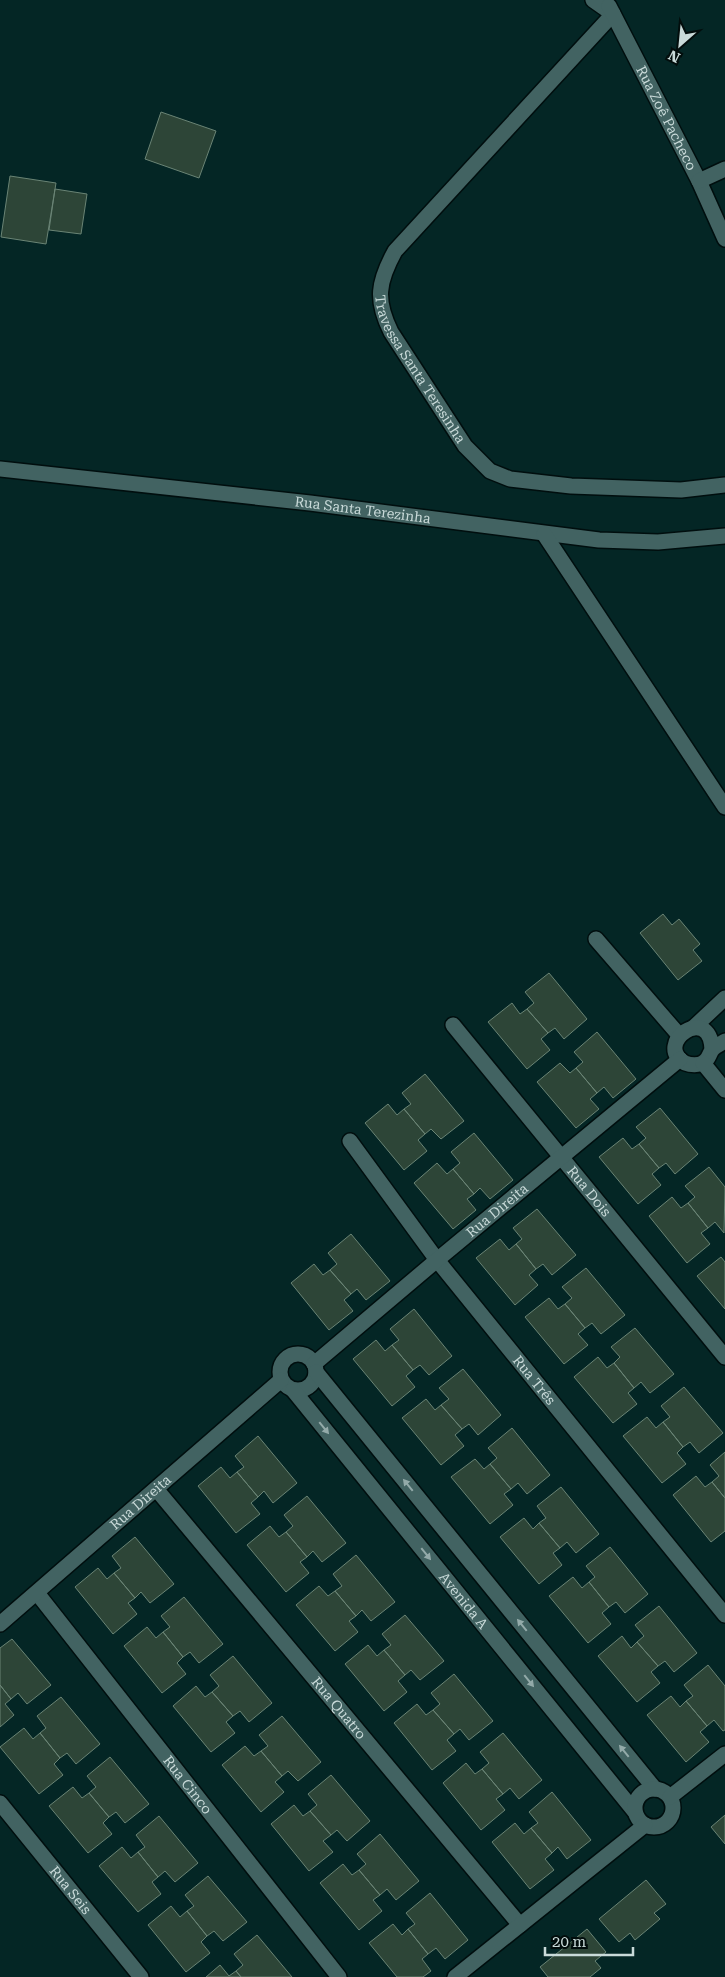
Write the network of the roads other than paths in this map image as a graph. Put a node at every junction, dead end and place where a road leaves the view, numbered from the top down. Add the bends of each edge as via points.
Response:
1 (592, 0) edge
2 (606, 0) edge
3 (613, 14) junction
4 (725, 169) edge
5 (699, 181) junction
6 (725, 239) edge
7 (0, 469) edge
8 (725, 485) edge
9 (544, 534) junction
10 (725, 536) edge
11 (725, 807) edge
12 (596, 939) dead end
13 (725, 998) edge
14 (453, 1025) dead end
15 (693, 1028) junction
16 (679, 1036) junction
17 (725, 1041) edge
18 (712, 1050) junction
19 (680, 1059) junction
20 (703, 1063) junction
21 (725, 1090) edge
22 (350, 1141) dead end
23 (562, 1157) junction
24 (437, 1260) junction
25 (725, 1357) edge
26 (315, 1368) junction
27 (281, 1380) junction
28 (293, 1390) junction
29 (157, 1490) junction
30 (37, 1593) junction
31 (725, 1616) edge
32 (0, 1624) edge
33 (725, 1754) edge
34 (655, 1789) junction
35 (670, 1797) junction
36 (0, 1803) edge
37 (635, 1812) junction
38 (645, 1825) junction
39 (520, 1925) junction
40 (141, 1977) edge
41 (339, 1977) edge
42 (455, 1977) edge

1 - 3 street
2 - 3 street, Rua Zoê Pacheco
3 - 5 street, Rua Zoê Pacheco
3 - 8 street, Travessa Santa Teresinha via 396,251 384,270 381,312 465,446 490,470 510,480 571,486 681,490
4 - 5 street
5 - 6 street, Rua Zoê Pacheco
7 - 9 street, Rua Santa Terezinha via 310,503
9 - 10 street, Rua Santa Terezinha via 658,542
9 - 11 street
12 - 16 street
13 - 15 street
14 - 23 street, Rua Dois
15 - 16 street
15 - 18 street via 708,1034
16 - 19 street via 676,1051
17 - 18 street
18 - 20 street
19 - 20 street via 686,1064
19 - 23 street, Rua Direita
20 - 21 street
22 - 24 street, Rua Três
23 - 24 street, Rua Direita
23 - 25 street, Rua Dois
24 - 26 street, Rua Direita
24 - 31 street, Rua Três
26 - 27 street via 308,1356 288,1357 279,1370
26 - 28 street via 311,1385 300,1391
34 -> 26 street
27 - 28 street, Avenida A
27 - 29 street, Rua Direita
28 -> 37 street, Avenida A
29 - 30 street, Rua Direita
29 - 39 street, Rua Quatro
30 - 32 street, Rua Direita
30 - 41 street, Rua Cinco
33 - 35 street
34 - 35 street
34 - 37 street via 641,1794
35 - 38 street via 674,1812 669,1821 661,1827
36 - 40 street, Rua Seis
37 - 38 street, Avenida A
38 - 39 street
39 - 42 street

